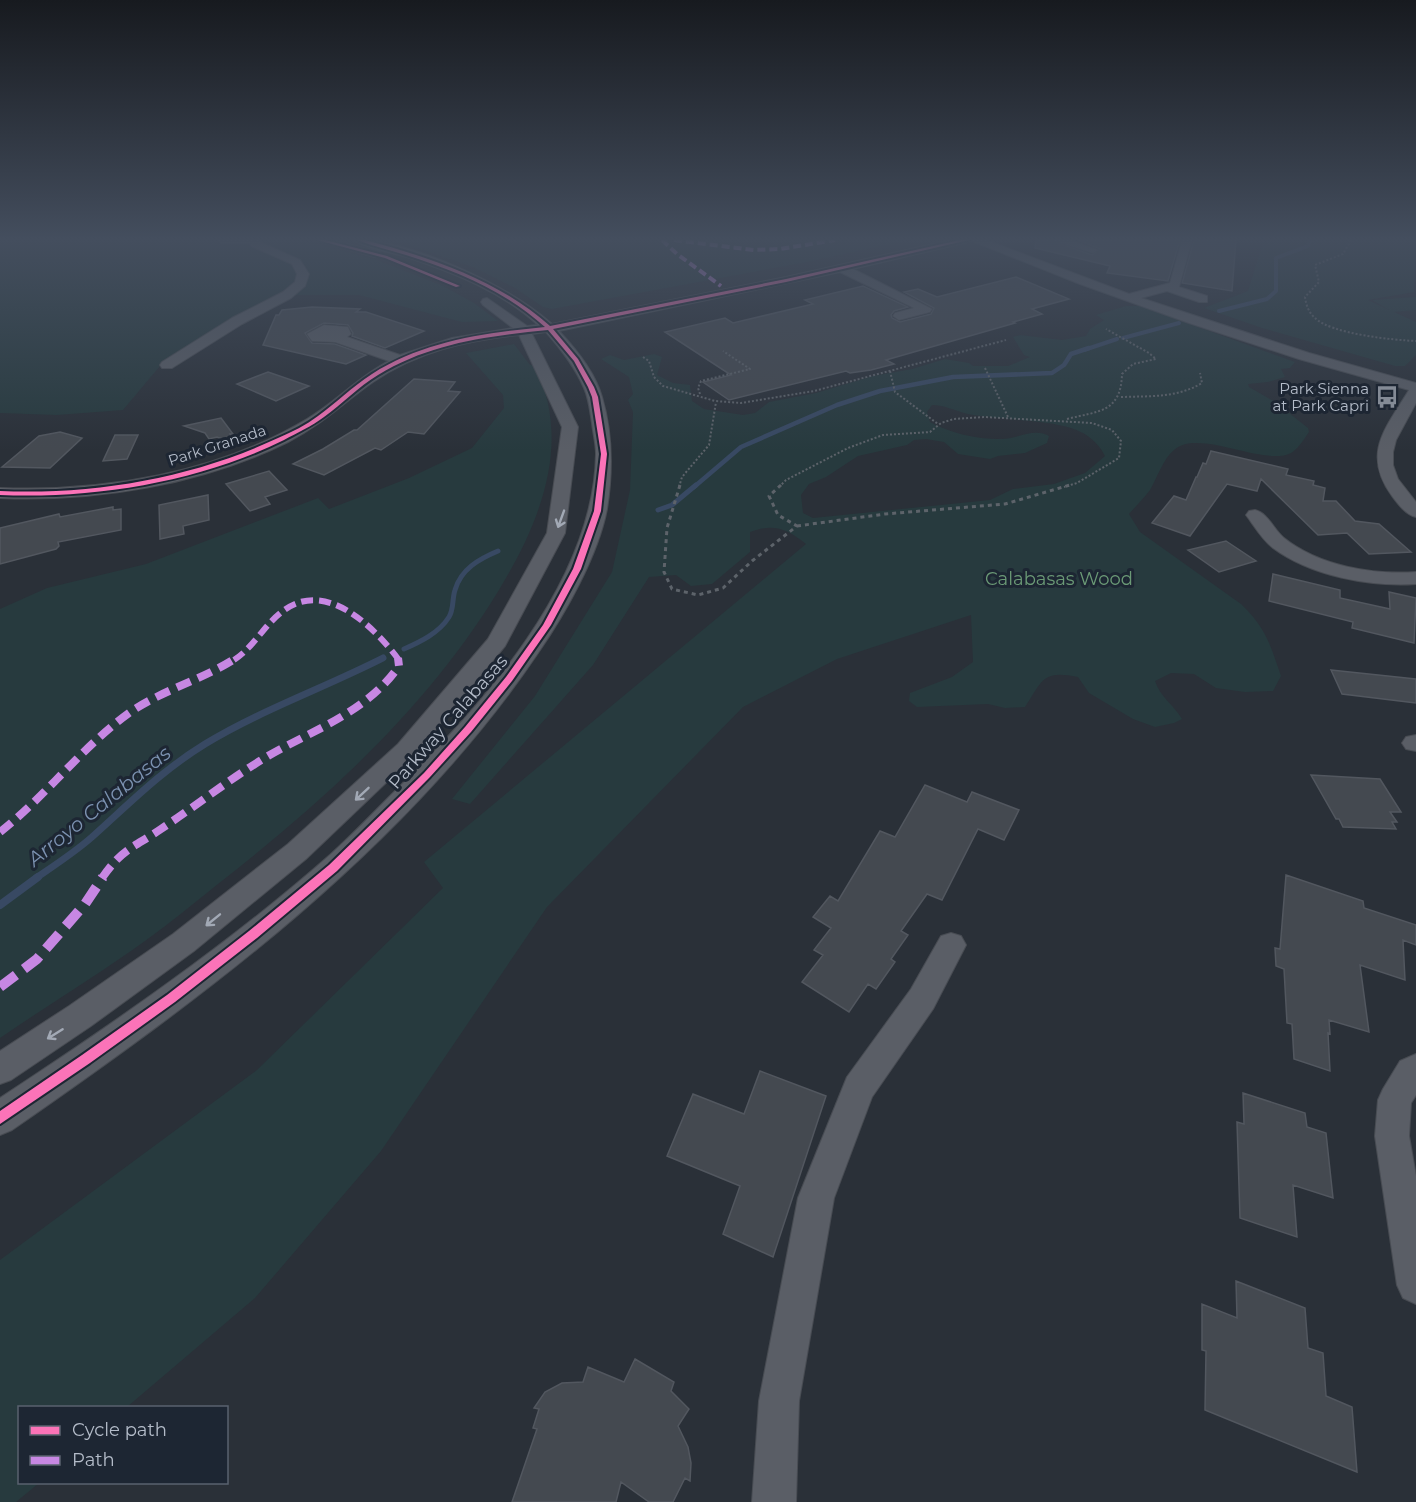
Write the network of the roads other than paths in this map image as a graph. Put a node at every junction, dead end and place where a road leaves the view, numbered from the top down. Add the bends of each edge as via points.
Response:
1 (258, 310) edge
2 (505, 310) edge
3 (521, 310) edge
4 (617, 310) edge
5 (922, 310) edge
6 (1172, 310) edge
7 (1181, 310) edge
8 (899, 316) dead end
9 (537, 326) junction
10 (336, 338) dead end
11 (400, 360) junction
12 (167, 365) dead end
13 (1416, 378) edge
14 (1416, 389) edge
15 (3, 496) edge
16 (1416, 512) edge
17 (1255, 515) dead end
18 (1416, 578) edge
19 (951, 945) dead end
20 (0, 1069) edge
21 (1416, 1070) edge
22 (0, 1118) edge
23 (1416, 1286) edge
24 (774, 1502) edge

1 - 12 street
2 - 9 street, Parkway Calabasas
3 - 9 street, Parkway Calabasas
4 - 9 street, Park Granada
5 - 8 street
6 - 14 street via 1258,344
7 - 13 street
9 - 11 street, Park Granada via 469,337
9 -> 20 street, Parkway Calabasas via 566,400 573,448 572,479 552,542 500,635 444,709 376,781 300,851 198,933 67,1027
9 - 22 street, Parkway Calabasas via 575,358 595,397 601,421 604,475 599,508 573,576 524,661 418,784 334,867 229,953 95,1054
10 - 11 street
11 - 15 street, Park Granada via 371,376 315,420 275,443 228,461 119,486
14 - 16 street via 1383,449 1384,469 1394,491
17 - 18 street via 1281,546 1320,564 1364,575
19 - 24 street via 922,999 859,1088 816,1198 779,1401
21 - 23 street via 1395,1100 1392,1136

